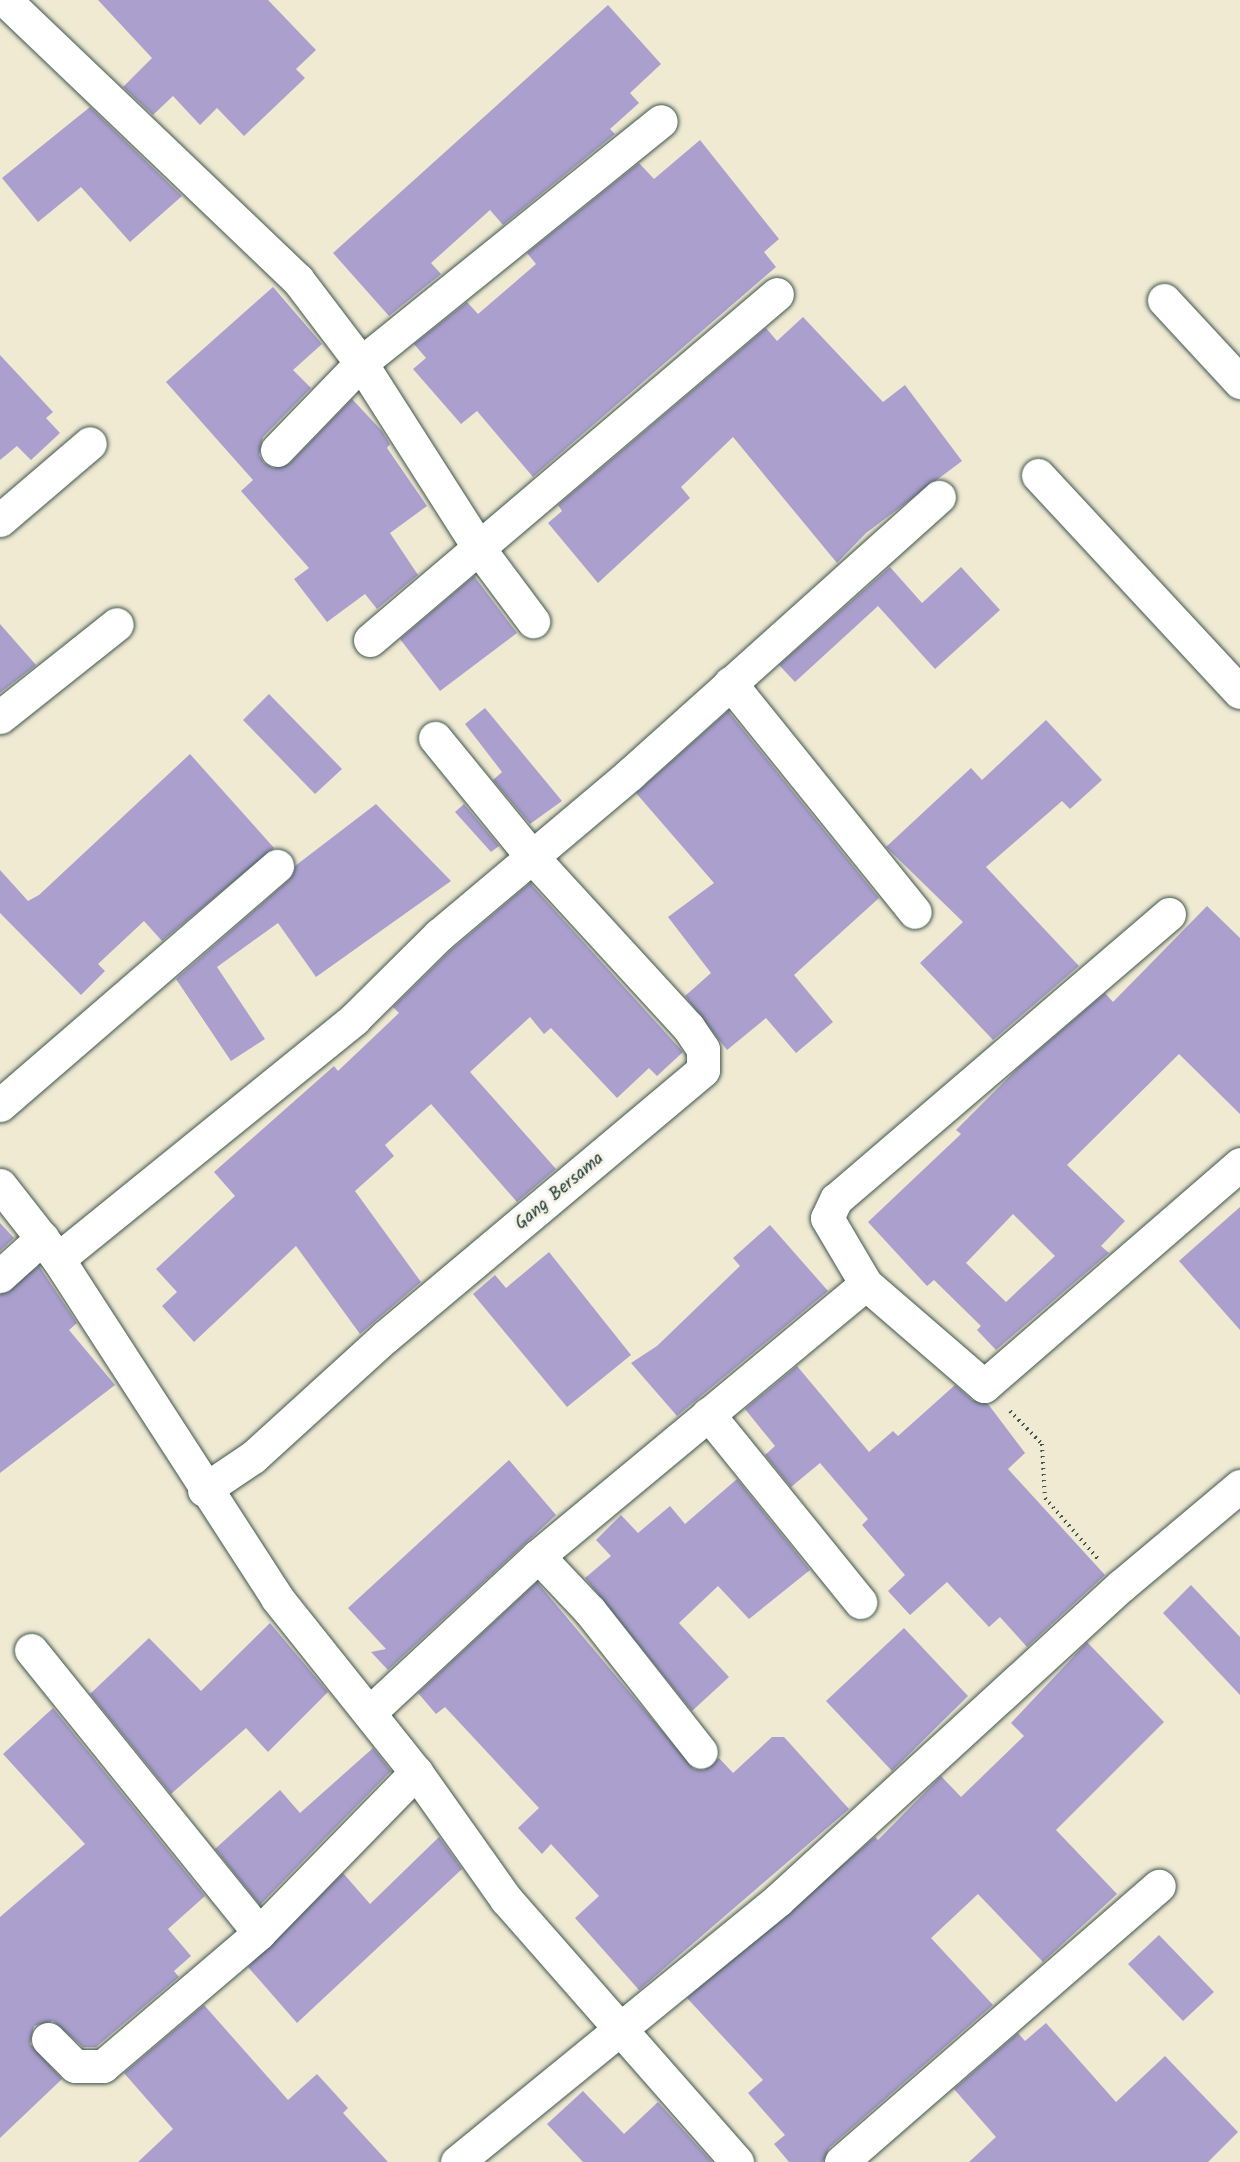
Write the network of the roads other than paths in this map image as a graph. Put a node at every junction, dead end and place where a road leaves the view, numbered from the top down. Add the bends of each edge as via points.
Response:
1 (5, 0) edge
2 (661, 121) dead end
3 (777, 294) dead end
4 (1164, 300) dead end
5 (361, 363) junction
6 (1240, 382) edge
7 (90, 443) dead end
8 (277, 450) dead end
9 (1038, 475) dead end
10 (939, 497) dead end
11 (0, 520) edge
12 (480, 550) junction
13 (532, 621) dead end
14 (117, 624) dead end
15 (370, 640) dead end
16 (730, 682) junction
17 (1240, 692) edge
18 (0, 717) edge
19 (435, 738) dead end
20 (533, 858) junction
21 (277, 866) dead end
22 (915, 912) dead end
23 (1170, 914) dead end
24 (0, 1105) edge
25 (1240, 1164) edge
26 (0, 1185) edge
27 (50, 1249) junction
28 (0, 1276) edge
29 (866, 1284) junction
30 (708, 1414) junction
31 (1240, 1486) edge
32 (204, 1490) junction
33 (538, 1556) junction
34 (860, 1602) dead end
35 (31, 1650) dead end
36 (370, 1712) junction
37 (701, 1752) dead end
38 (416, 1772) junction
39 (1159, 1886) dead end
40 (259, 1933) junction
41 (616, 2028) junction
42 (48, 2039) dead end
43 (457, 2162) edge
44 (737, 2162) edge
45 (841, 2162) edge

1 - 5 street via 298,280
2 - 5 street
3 - 12 street
4 - 6 street
5 - 8 street
5 - 12 street
7 - 11 street
9 - 17 street
10 - 16 street
12 - 13 street
12 - 15 street
14 - 18 street
16 - 20 street
16 - 22 street
19 - 20 street, Gang Bersama
20 - 27 street via 439,935 354,1019
20 - 32 street, Gang Bersama via 688,1027 703,1048 703,1070 385,1337 253,1457
21 - 24 street
23 - 29 street via 836,1199 827,1218
25 - 29 street via 984,1386
26 - 27 street
27 - 28 street
27 - 32 street
29 - 30 street
30 - 33 street
30 - 34 street
31 - 41 street via 1122,1585 778,1900
32 - 36 street via 277,1598
33 - 36 street
33 - 37 street via 590,1611
35 - 40 street
36 - 38 street
38 - 40 street
38 - 41 street via 506,1899
39 - 45 street
40 - 42 street via 103,2066 75,2066
41 - 43 street
41 - 44 street

